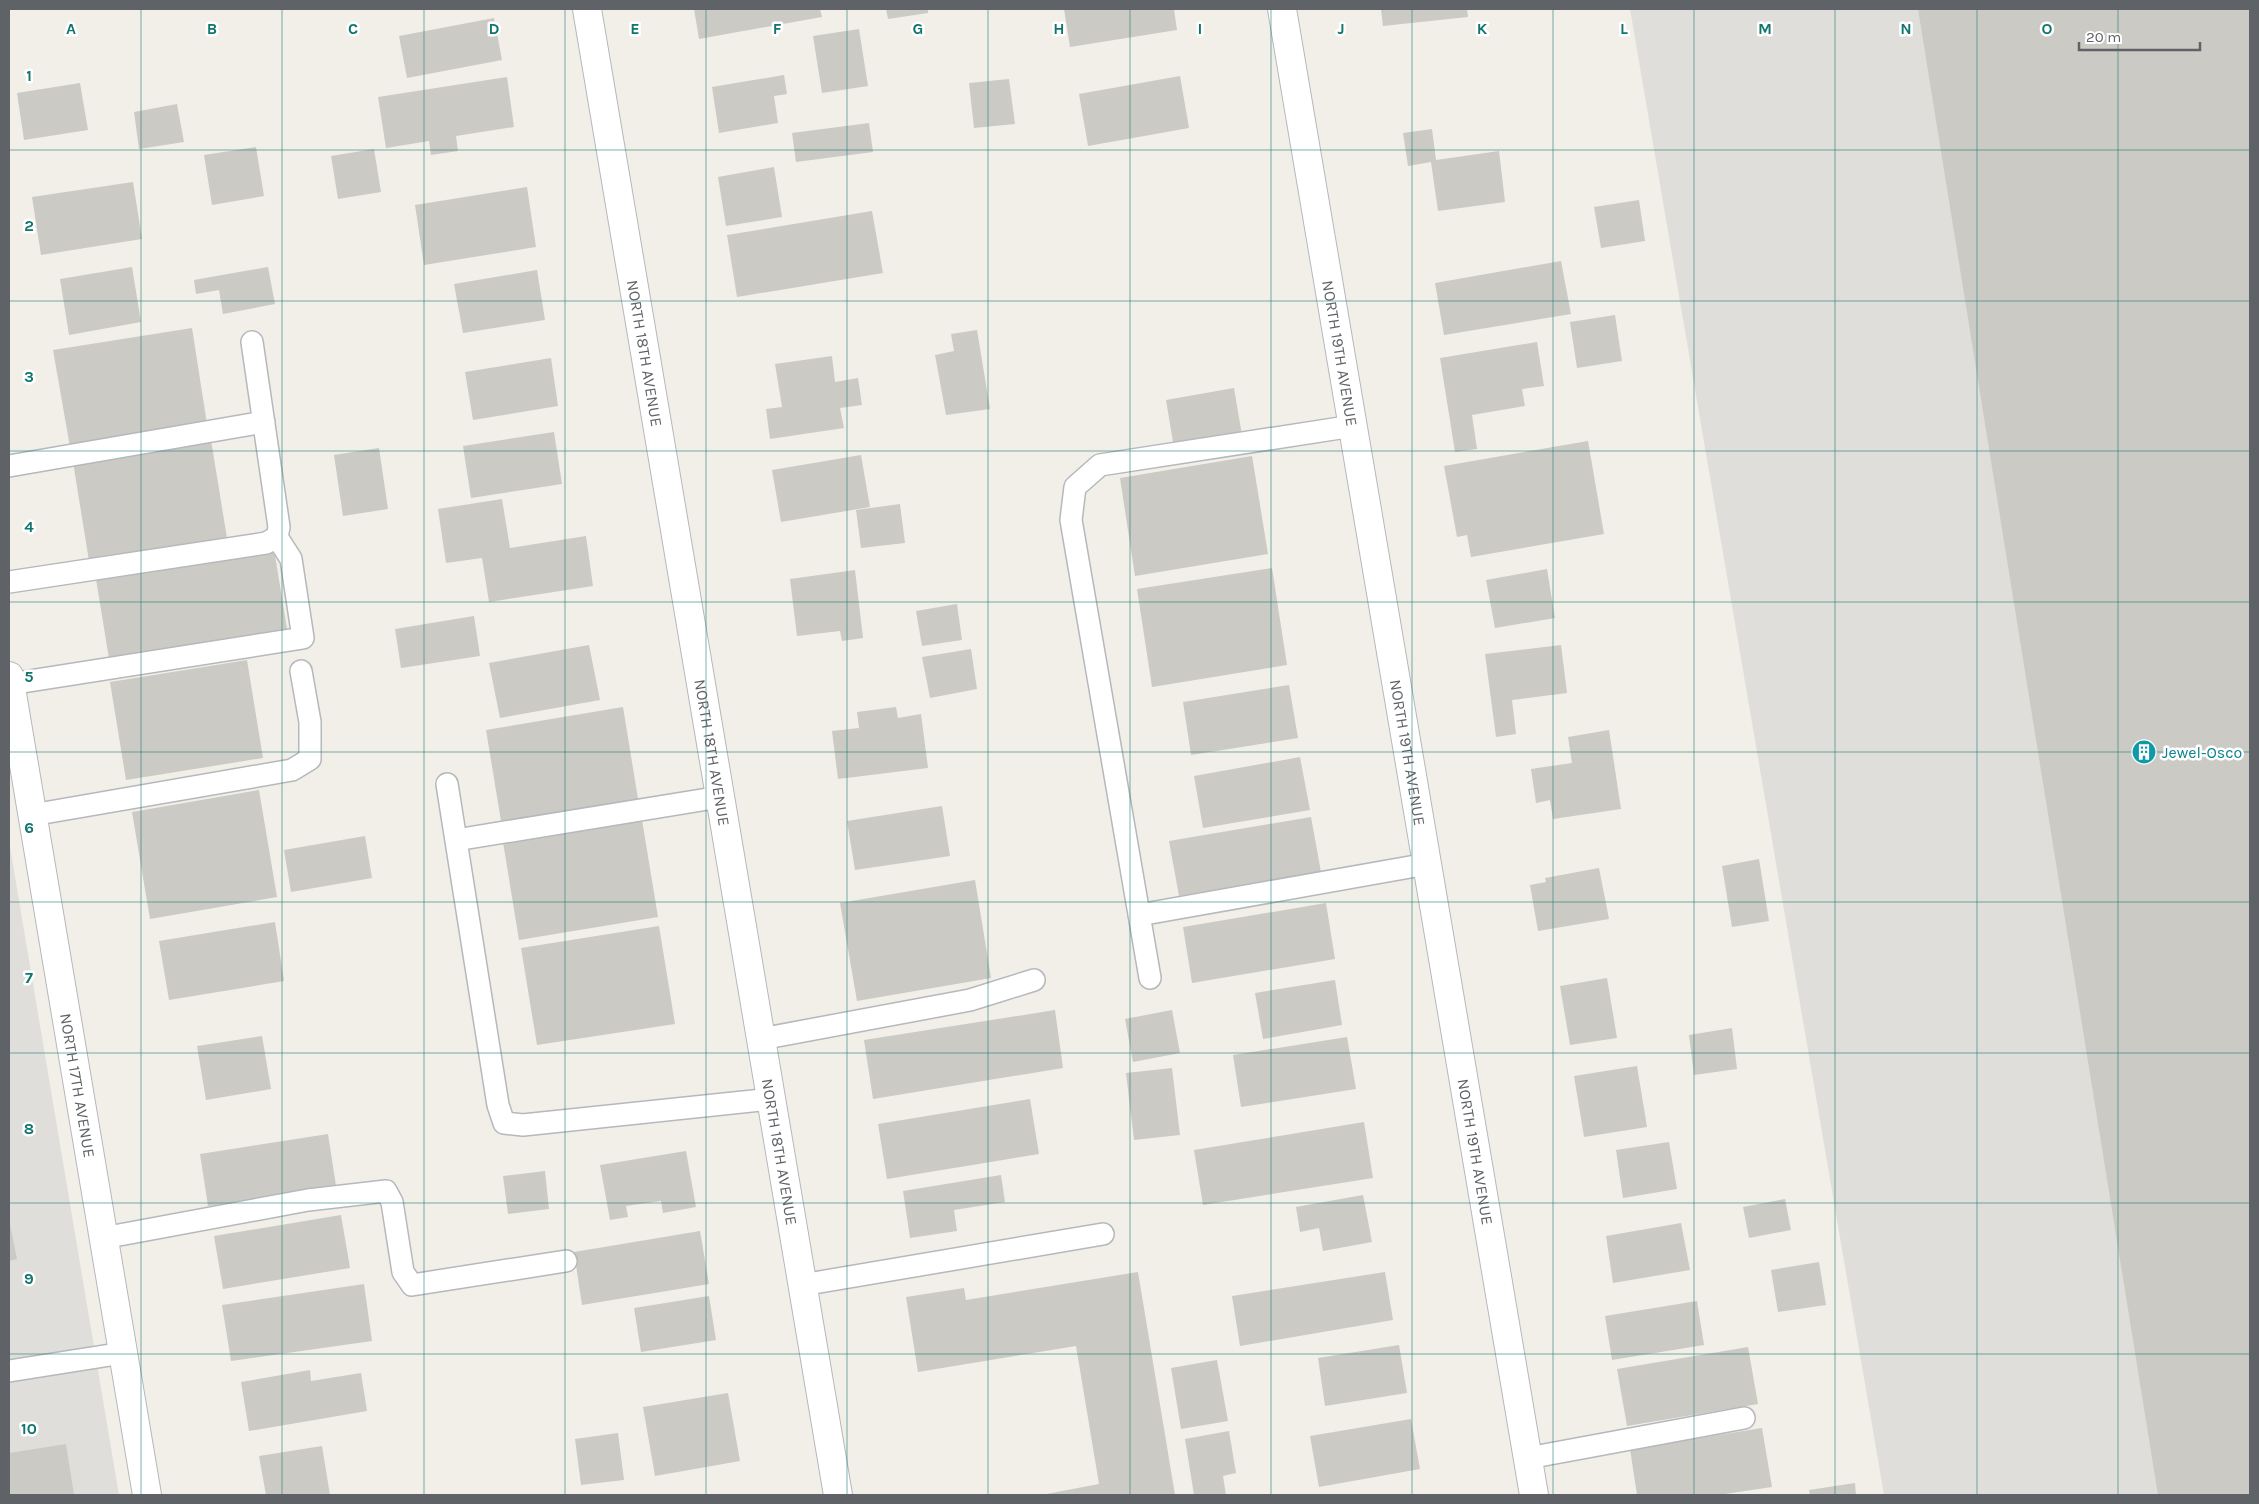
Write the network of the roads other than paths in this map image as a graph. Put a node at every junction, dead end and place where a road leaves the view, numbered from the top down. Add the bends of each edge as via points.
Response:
1 (587, 9) edge
2 (1282, 9) edge
3 (252, 342) dead end
4 (264, 422) junction
5 (1353, 426) junction
6 (9, 466) edge
7 (278, 537) junction
8 (9, 582) edge
9 (301, 671) dead end
10 (9, 680) edge
11 (12, 719) edge
12 (447, 784) dead end
13 (720, 797) junction
14 (32, 816) junction
15 (456, 840) junction
16 (1427, 864) junction
17 (1139, 915) junction
18 (1150, 978) dead end
19 (1034, 980) dead end
20 (761, 1039) junction
21 (771, 1099) junction
22 (1103, 1234) dead end
23 (103, 1238) junction
24 (566, 1261) dead end
25 (802, 1285) junction
26 (123, 1353) junction
27 (9, 1371) edge
28 (1744, 1418) dead end
29 (1528, 1458) junction
30 (147, 1495) edge
31 (838, 1495) edge
32 (1534, 1495) edge

1 - 13 street, NORTH 18TH AVENUE
2 - 5 street, NORTH 19TH AVENUE
3 - 4 lane
4 - 6 lane
4 - 7 lane
5 - 16 street, NORTH 19TH AVENUE
5 - 17 lane via 1100,465 1075,487 1071,520
7 - 8 lane via 266,543
7 - 10 lane via 291,559 303,638
9 - 14 lane via 310,722 310,759 292,770
10 - 11 street, NORTH 17TH AVENUE
11 - 14 street, NORTH 17TH AVENUE
12 - 15 lane
13 - 15 lane
13 - 20 street, NORTH 18TH AVENUE
14 - 23 street, NORTH 17TH AVENUE
15 - 21 lane via 498,1105 504,1123 523,1124
16 - 17 lane
16 - 29 street, NORTH 19TH AVENUE
17 - 18 lane
19 - 20 lane via 970,1000
20 - 21 street, NORTH 18TH AVENUE
21 - 25 street, NORTH 18TH AVENUE
22 - 25 lane
23 - 24 lane via 308,1200 386,1191 392,1202 403,1272 412,1286
23 - 26 street, NORTH 17TH AVENUE
25 - 31 street, NORTH 18TH AVENUE
26 - 27 lane
26 - 30 street, NORTH 17TH AVENUE
28 - 29 lane
29 - 32 street, NORTH 19TH AVENUE

